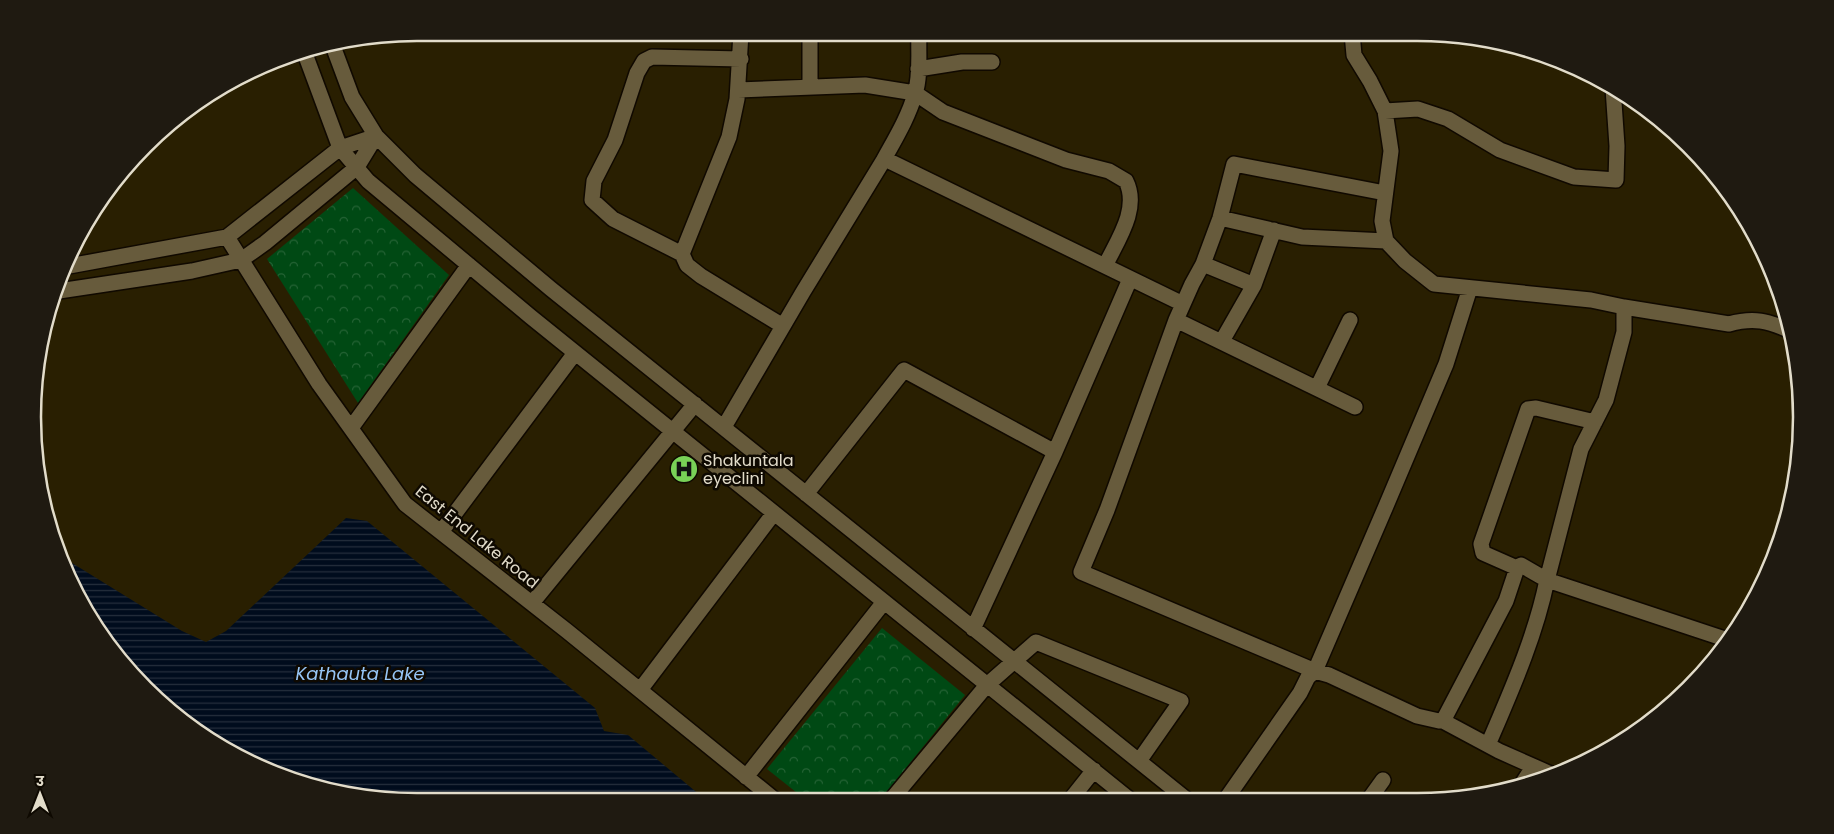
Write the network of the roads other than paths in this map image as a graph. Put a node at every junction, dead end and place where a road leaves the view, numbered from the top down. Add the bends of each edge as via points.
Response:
1 (741, 41) edge
2 (810, 41) edge
3 (919, 41) edge
4 (1353, 41) edge
5 (335, 50) edge
6 (306, 58) edge
7 (741, 59) junction
8 (992, 62) dead end
9 (918, 69) junction
10 (810, 86) junction
11 (738, 90) junction
12 (915, 93) junction
13 (1614, 97) edge
14 (1385, 111) junction
15 (376, 136) junction
16 (340, 148) junction
17 (883, 161) junction
18 (357, 167) junction
19 (1385, 193) junction
20 (1220, 218) junction
21 (1274, 230) junction
22 (227, 238) junction
23 (1386, 242) junction
24 (682, 254) junction
25 (241, 260) junction
26 (1203, 264) junction
27 (74, 265) edge
28 (469, 265) junction
29 (1105, 266) junction
30 (1130, 279) junction
31 (1254, 285) junction
32 (1470, 288) junction
33 (63, 291) edge
34 (1183, 304) junction
35 (1624, 306) junction
36 (1176, 320) junction
37 (1350, 320) dead end
38 (783, 326) junction
39 (1782, 327) edge
40 (1222, 341) junction
41 (575, 353) junction
42 (1317, 388) junction
43 (695, 404) junction
44 (1356, 407) dead end
45 (1595, 422) junction
46 (724, 427) junction
47 (351, 428) junction
48 (672, 431) junction
49 (1055, 452) junction
50 (806, 494) junction
51 (774, 513) junction
52 (441, 532) junction
53 (1517, 568) junction
54 (1547, 580) junction
55 (884, 602) junction
56 (532, 603) junction
57 (973, 629) junction
58 (1721, 638) edge
59 (1013, 661) junction
60 (1314, 671) junction
61 (987, 685) junction
62 (640, 690) junction
63 (1443, 720) junction
64 (1488, 745) junction
65 (1139, 761) junction
66 (1533, 767) junction
67 (1094, 770) junction
68 (1543, 771) edge
69 (1527, 776) edge
70 (746, 777) junction
71 (1383, 780) dead end
72 (766, 793) edge
73 (897, 793) edge
74 (1076, 793) edge
75 (1123, 793) edge
76 (1179, 793) edge
77 (1230, 793) edge
78 (1374, 793) edge

1 - 7 street
2 - 10 street
3 - 9 street
4 - 14 street via 1354,55
5 - 15 street via 352,97
6 - 16 street
7 - 11 street
7 - 24 street via 652,57 644,61 615,140 594,181 592,200 613,219
8 - 9 street via 962,62
9 - 12 street
10 - 11 street
10 - 12 street via 865,85
11 - 24 street via 729,137
12 - 17 street
12 - 29 street via 944,112 1066,160 1109,171 1126,181 1131,199 1127,220
13 - 14 street via 1616,180 1574,177 1500,150 1448,119 1418,109
14 - 19 street via 1391,152
15 - 16 street
15 - 18 street
15 - 43 street via 414,174
16 - 18 street
16 - 22 street
17 - 29 street via 888,160
17 - 38 street
18 - 25 street
18 - 28 street via 368,182
19 - 20 street via 1234,164
19 - 23 street via 1382,221
20 - 21 street
20 - 26 street
21 - 23 street via 1302,238
21 - 31 street
22 - 25 street, East End Lake Road
22 - 27 street
23 - 32 street via 1434,284
24 - 38 street via 687,265 701,276
25 - 33 street
25 - 47 street, East End Lake Road via 318,384
26 - 31 street
26 - 34 street
28 - 41 street
28 - 47 street
29 - 30 street
30 - 34 street
30 - 49 street
31 - 40 street
32 - 35 street
32 - 60 street via 1446,364
34 - 36 street
35 - 39 street via 1729,324 1756,320
35 - 45 street via 1624,332 1606,400
36 - 40 street
36 - 60 street via 1081,572
37 - 42 street
38 - 46 street
40 - 42 street
41 - 48 street
41 - 52 street
42 - 44 street
43 - 46 street
43 - 48 street
45 - 53 street via 1536,408 1528,409 1481,544 1483,554
45 - 54 street via 1581,449
46 - 50 street
47 - 52 street, East End Lake Road via 405,504
48 - 51 street
48 - 56 street
49 - 50 street via 904,370
49 - 57 street
50 - 57 street
51 - 55 street
51 - 62 street
52 - 56 street, East End Lake Road
53 - 54 street via 1522,566
53 - 63 street via 1506,601
54 - 58 street
54 - 64 street via 1542,608
55 - 61 street
55 - 70 street
56 - 62 street, East End Lake Road
57 - 59 street
59 - 61 street
59 - 65 street
59 - 65 street via 1036,642 1181,701
60 - 63 street via 1417,716
60 - 77 street
61 - 67 street
61 - 73 street
62 - 70 street, East End Lake Road
63 - 64 street
64 - 66 street
65 - 76 street
66 - 68 street
66 - 69 street
67 - 74 street
67 - 75 street
70 - 72 street, East End Lake Road
71 - 78 street

